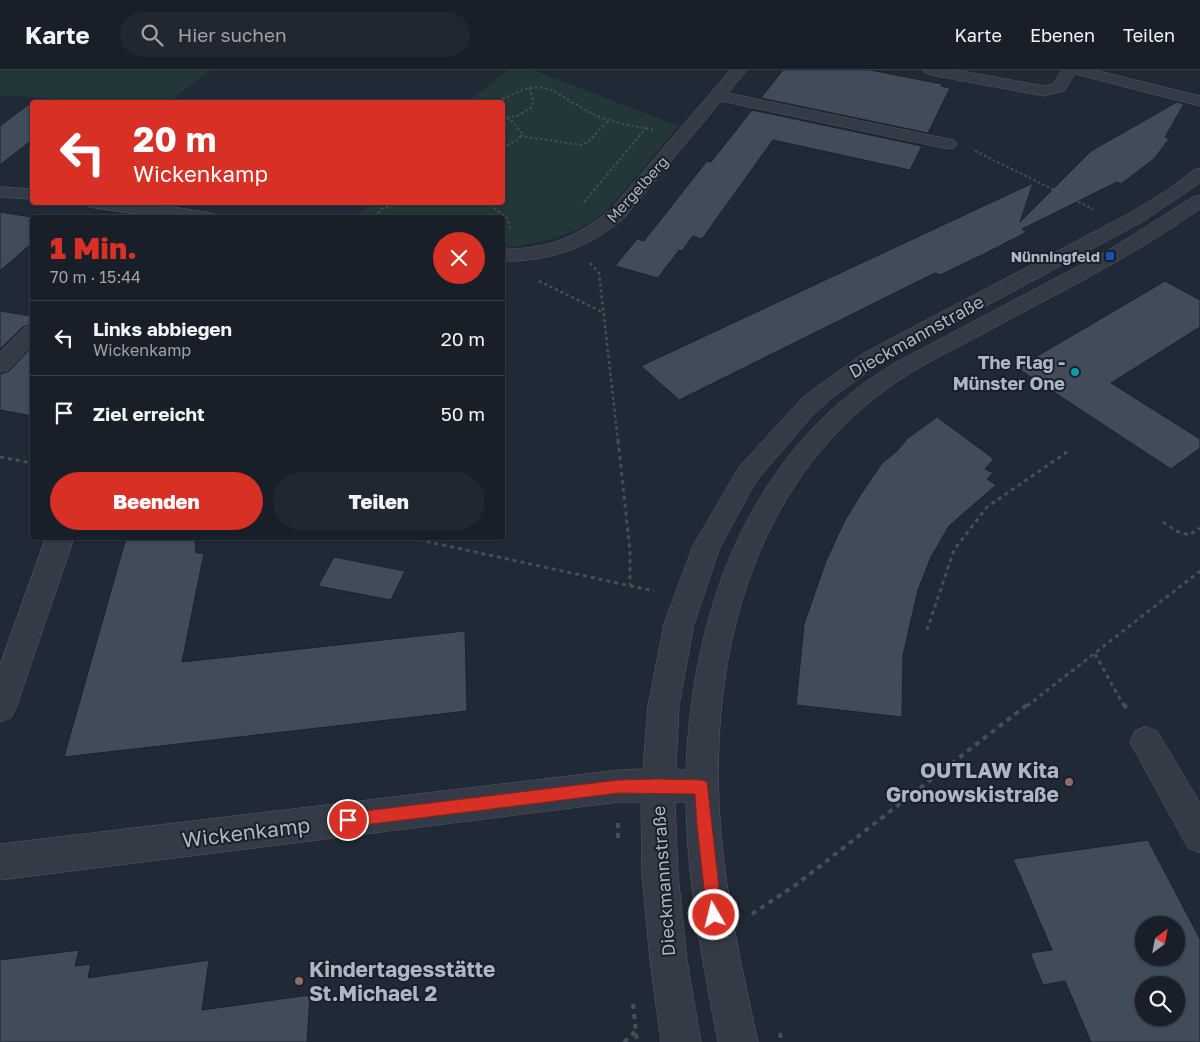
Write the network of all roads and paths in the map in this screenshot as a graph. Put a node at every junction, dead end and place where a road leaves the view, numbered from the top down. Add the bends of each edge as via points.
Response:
1 (740, 70) edge
2 (931, 70) edge
3 (1070, 70) edge
4 (1076, 70) edge
5 (529, 86) junction
6 (718, 96) junction
7 (501, 100) edge
8 (1200, 101) edge
9 (506, 118) joint
10 (610, 119) junction
11 (647, 128) junction
12 (520, 136) junction
13 (683, 137) junction
14 (948, 144) joint
15 (505, 146) edge
16 (1200, 174) edge
17 (0, 192) edge
18 (30, 194) edge
19 (1200, 201) edge
20 (582, 203) dead end
21 (110, 205) edge
22 (396, 205) edge
23 (1095, 210) dead end
24 (155, 214) edge
25 (168, 215) edge
26 (378, 215) edge
27 (570, 244) junction
28 (505, 255) edge
29 (533, 278) dead end
30 (604, 313) junction
31 (30, 335) edge
32 (0, 365) edge
33 (1066, 452) dead end
34 (0, 457) edge
35 (30, 463) edge
36 (1163, 522) dead end
37 (1200, 528) edge
38 (59, 540) edge
39 (421, 540) edge
40 (1200, 571) edge
41 (630, 584) junction
42 (655, 591) dead end
43 (927, 630) dead end
44 (1095, 654) junction
45 (0, 708) edge
46 (1146, 742) joint
47 (657, 785) junction
48 (702, 787) junction
49 (1200, 836) edge
50 (0, 862) edge
51 (753, 912) dead end
52 (624, 1042) edge
53 (637, 1042) edge
54 (681, 1042) edge
55 (738, 1042) edge

1 - 6 street, Mergelberg
2 - 3 street via 1048,91 1058,88
4 - 8 street
5 - 7 path
5 - 9 path via 534,100 532,107
5 - 10 path via 563,94 595,115
6 - 13 street, Mergelberg
6 - 14 street
9 - 12 path via 518,128
10 - 11 path
10 - 12 path via 581,145
11 - 13 path
11 - 20 path
12 - 15 path
13 - 27 street, Mergelberg via 606,223 587,237
14 - 23 path via 989,157
16 - 47 street, Dieckmannstraße via 1135,218 872,358 805,408 773,442 726,508 692,582 662,702
17 - 18 street
19 - 48 street, Dieckmannstraße via 1117,252 885,380 842,413 813,442 764,510 728,595 712,663
21 - 24 street
22 - 26 path via 384,208
24 - 25 street
27 - 28 street, Mergelberg via 549,251
27 - 30 path via 599,273
29 - 30 path
30 - 41 path via 630,550
31 - 32 street
33 - 43 path via 987,507 954,550
34 - 35 path
36 - 37 path via 1176,532 1188,535
38 - 45 street
39 - 41 path
40 - 44 path
41 - 42 path
44 - 46 path
44 - 51 path via 797,884
46 - 49 street
47 - 48 street, Wickenkamp
47 - 50 street, Wickenkamp via 609,788
47 - 54 street, Dieckmannstraße via 665,932
48 - 55 street, Dieckmannstraße via 718,939
52 - 53 path via 636,1032

